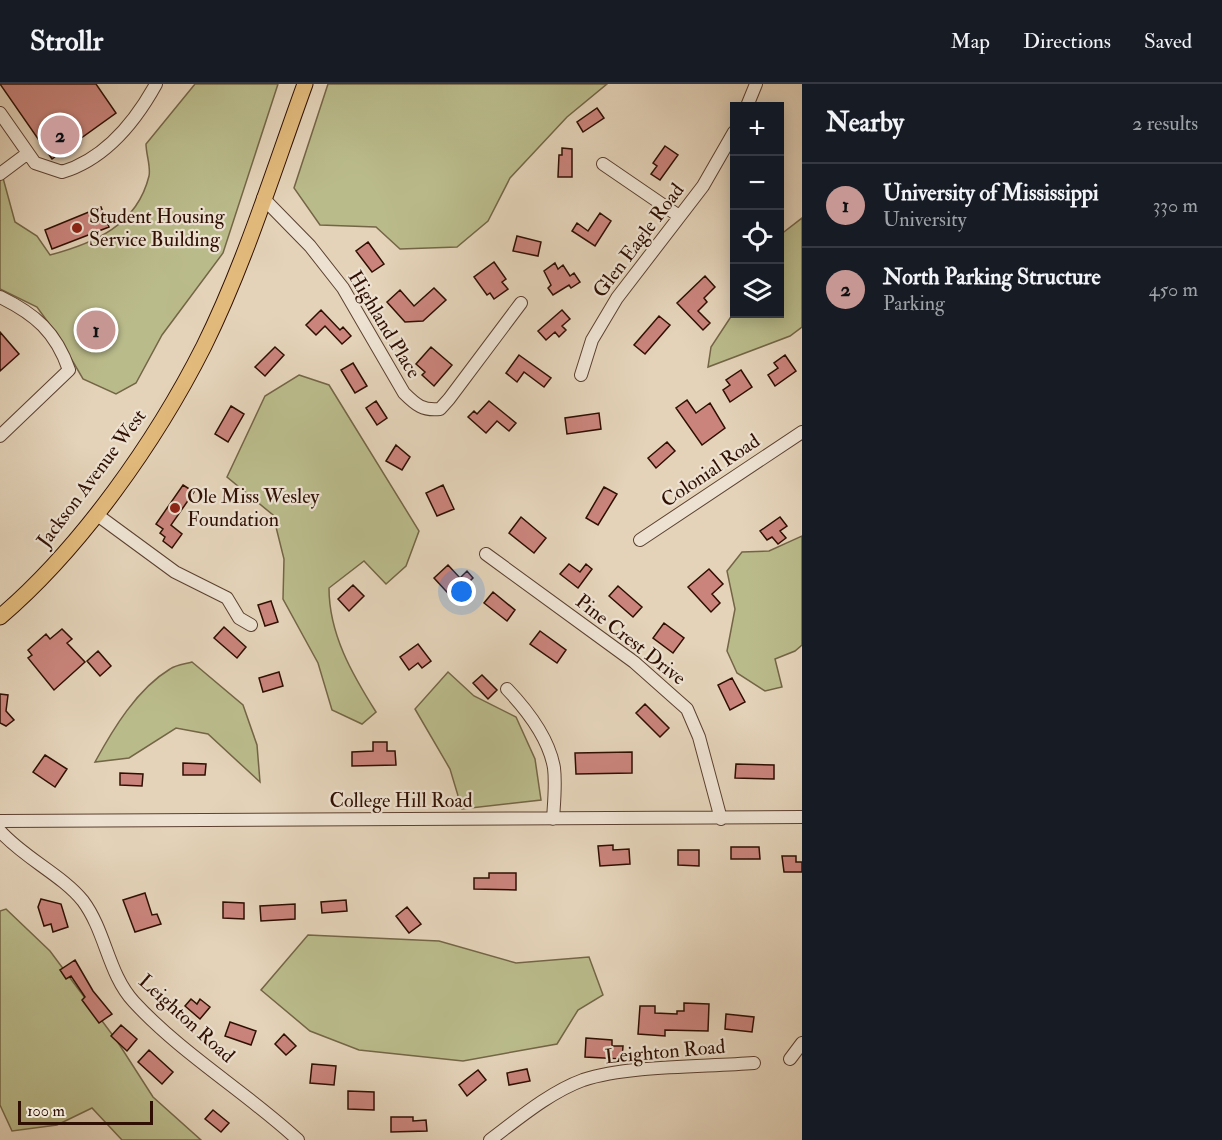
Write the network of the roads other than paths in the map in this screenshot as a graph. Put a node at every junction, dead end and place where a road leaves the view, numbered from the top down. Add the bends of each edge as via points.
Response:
1 (156, 84) edge
2 (305, 84) edge
3 (756, 84) edge
4 (749, 102) edge
5 (0, 113) edge
6 (730, 140) edge
7 (28, 153) junction
8 (603, 164) dead end
9 (0, 174) edge
10 (263, 198) junction
11 (679, 216) junction
12 (0, 297) edge
13 (520, 303) dead end
14 (581, 375) dead end
15 (802, 432) edge
16 (0, 436) edge
17 (96, 514) junction
18 (640, 540) dead end
19 (486, 554) dead end
20 (0, 617) edge
21 (252, 625) dead end
22 (507, 689) dead end
23 (802, 817) edge
24 (553, 819) junction
25 (721, 819) junction
26 (0, 821) edge
27 (0, 831) edge
28 (802, 1043) edge
29 (790, 1059) dead end
30 (754, 1063) dead end
31 (298, 1140) edge
32 (490, 1140) edge

1 - 7 street via 128,128 88,162 62,172 35,163
2 - 10 main road, Jackson Avenue West
3 - 4 street
5 - 7 street
6 - 11 street, Glen Eagle Road via 703,186
7 - 9 street
8 - 11 street
10 - 13 street, Highland Place via 310,246 343,288 404,393 428,411 440,409 449,399
10 - 17 main road, Jackson Avenue West via 238,269 204,346 137,460
11 - 14 street, Glen Eagle Road via 617,298 592,340
12 - 16 street via 42,322 69,370
15 - 18 street, Colonial Road
17 - 20 main road, Jackson Avenue West
17 - 21 street via 175,572 227,598 239,618
19 - 25 street, Pine Crest Drive via 634,662 687,709 699,737
22 - 24 street via 535,724 550,752 554,770
23 - 25 street, College Hill Road
24 - 25 street, College Hill Road
24 - 26 street, College Hill Road
27 - 31 street, Leighton Road via 84,903 122,986 134,1002
28 - 29 street
30 - 32 street, Leighton Road via 608,1073 581,1081 548,1099

